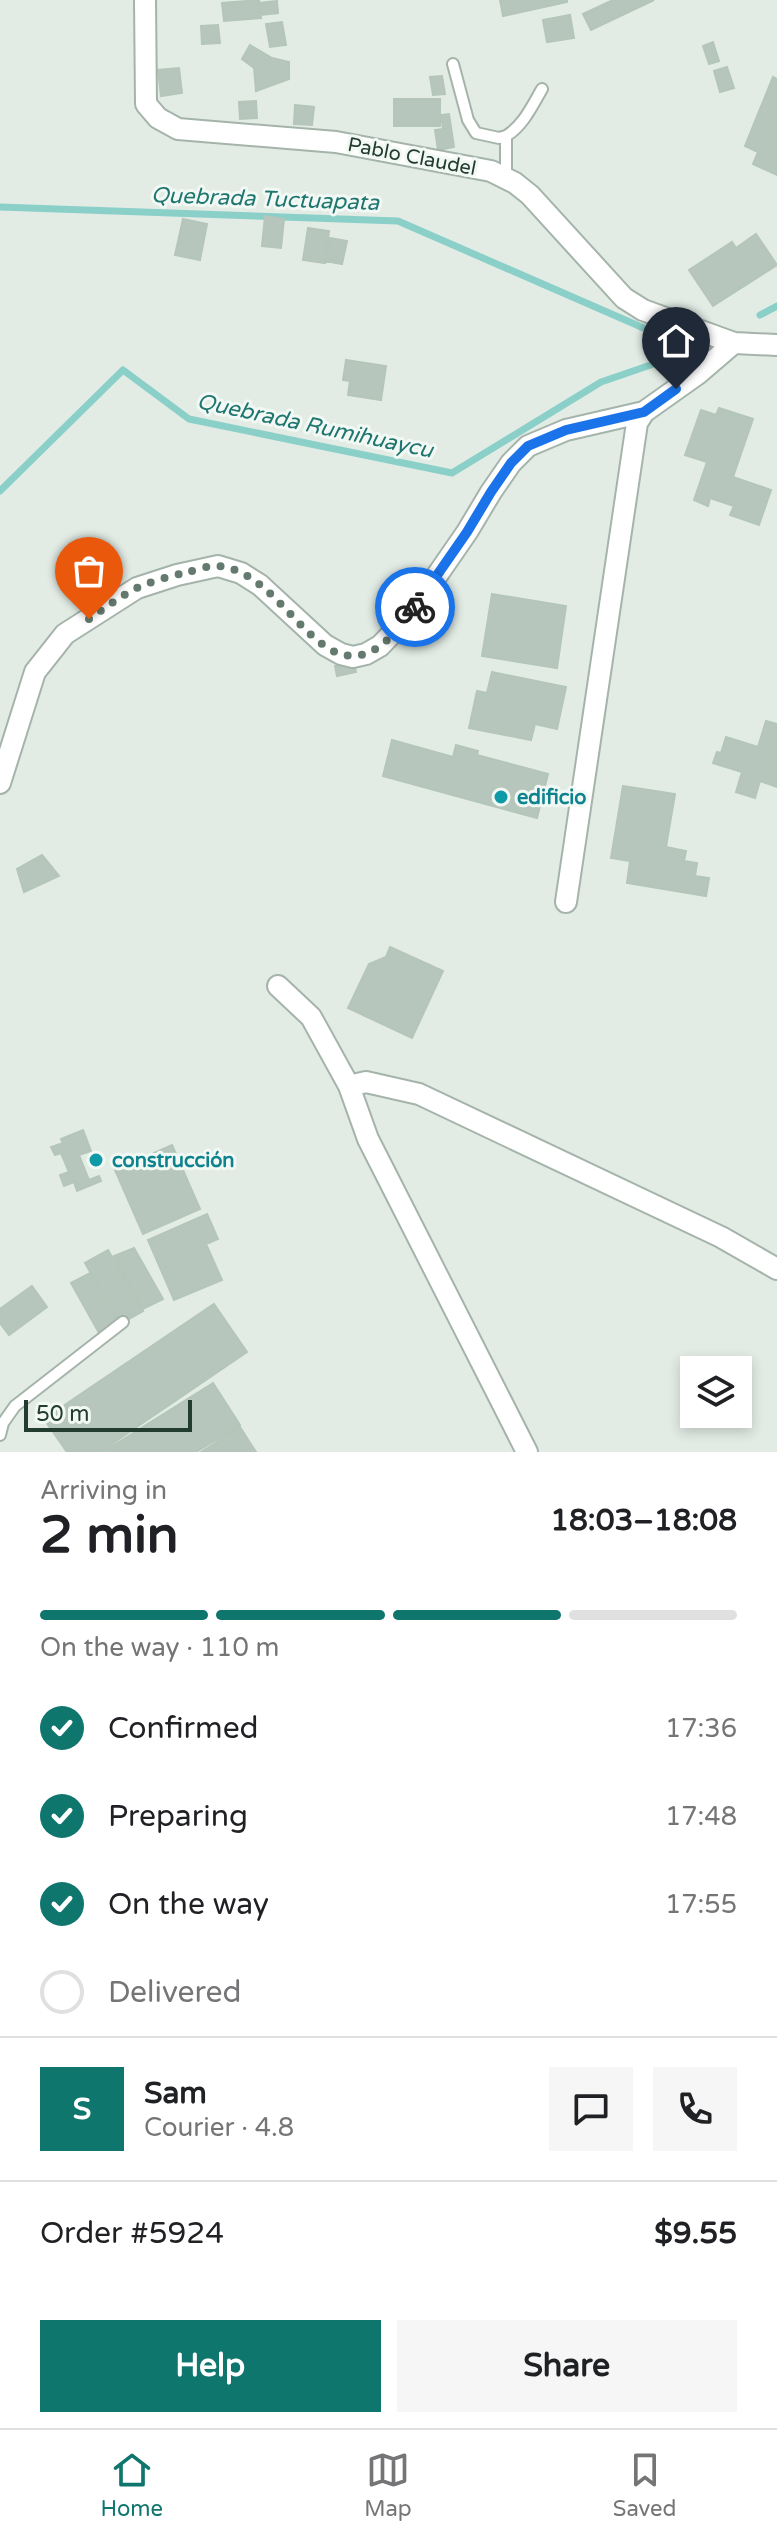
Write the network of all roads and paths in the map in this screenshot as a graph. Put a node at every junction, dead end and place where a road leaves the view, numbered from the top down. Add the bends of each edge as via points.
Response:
1 (145, 0) edge
2 (453, 64) dead end
3 (542, 89) dead end
4 (506, 136) junction
5 (506, 179) junction
6 (734, 343) junction
7 (777, 345) edge
8 (644, 412) junction
9 (0, 783) edge
10 (566, 902) dead end
11 (278, 986) dead end
12 (349, 1086) junction
13 (777, 1269) edge
14 (123, 1322) dead end
15 (0, 1435) edge
16 (527, 1452) edge

1 - 5 street, Pablo Claudel via 146,104 178,129 336,142 491,171
2 - 4 lane via 476,133
3 - 4 lane via 528,114
4 - 5 lane
5 - 6 street, Pablo Claudel via 530,195 624,298
6 - 7 street, Pablo Claudel
6 - 8 street
8 - 9 street via 566,430 528,446 497,482 409,616 366,654 353,657 325,645 260,585 218,566 137,588 65,634 35,672
8 - 10 street via 637,423
11 - 12 street via 311,1017
12 - 13 street via 366,1082 419,1094 721,1237
12 - 16 street via 368,1139
14 - 15 lane via 15,1406

